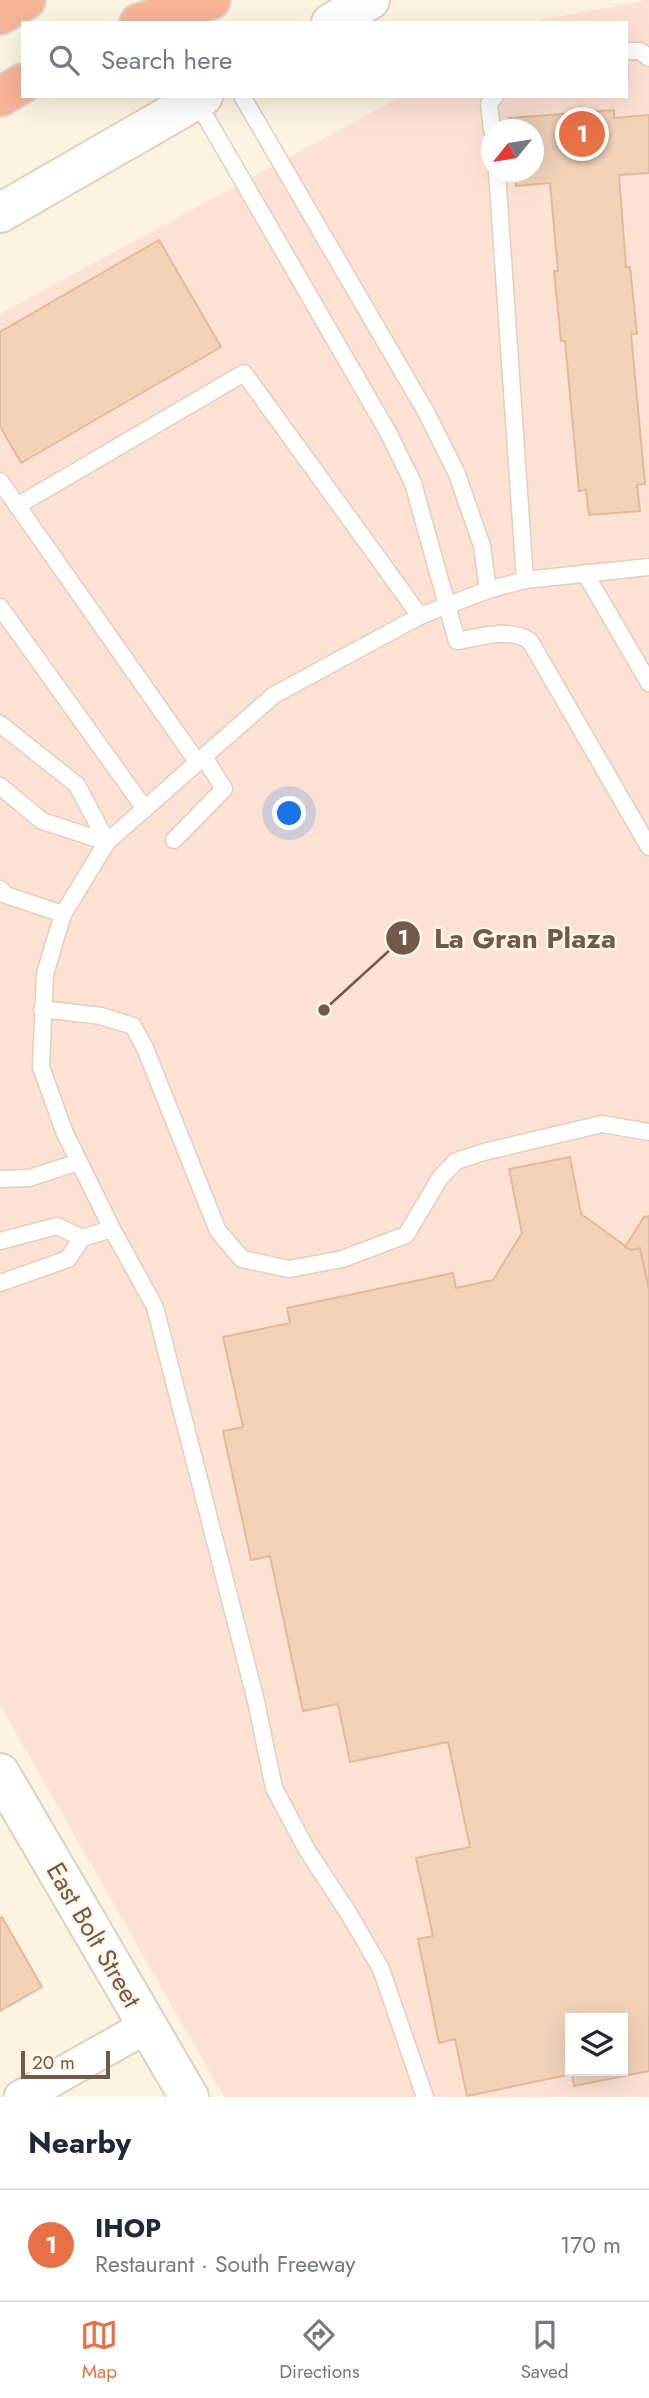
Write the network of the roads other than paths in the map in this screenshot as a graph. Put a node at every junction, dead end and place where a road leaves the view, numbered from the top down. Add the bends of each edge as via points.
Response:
1 (26, 0) edge
2 (167, 0) edge
3 (211, 0) edge
4 (370, 0) edge
5 (0, 15) edge
6 (130, 21) edge
7 (145, 21) edge
8 (334, 21) edge
9 (628, 51) edge
10 (649, 58) edge
11 (21, 84) edge
12 (0, 97) edge
13 (199, 98) edge
14 (243, 98) edge
15 (494, 98) edge
16 (491, 119) edge
17 (498, 182) edge
18 (0, 213) edge
19 (0, 481) edge
20 (17, 506) junction
21 (649, 567) edge
22 (585, 573) junction
23 (525, 580) junction
24 (488, 590) junction
25 (449, 604) junction
26 (0, 607) edge
27 (421, 616) junction
28 (649, 683) edge
29 (0, 724) edge
30 (201, 760) junction
31 (0, 786) edge
32 (145, 809) junction
33 (174, 840) dead end
34 (107, 842) junction
35 (649, 847) edge
36 (0, 889) edge
37 (63, 914) junction
38 (42, 1009) junction
39 (649, 1132) edge
40 (79, 1162) junction
41 (0, 1179) edge
42 (112, 1229) junction
43 (82, 1238) junction
44 (0, 1241) edge
45 (0, 1283) edge
46 (0, 1773) edge
47 (147, 2026) junction
48 (21, 2097) edge
49 (189, 2097) edge
50 (425, 2097) edge

1 - 5 highway
2 - 6 highway
3 - 7 highway
4 - 8 street
9 - 10 lane via 640,51
11 - 12 highway
13 - 18 street
13 - 25 lane via 388,432 413,483
14 - 24 lane via 433,425 457,474 482,546
15 - 16 lane via 489,104
17 - 23 lane
19 - 20 lane
20 - 27 lane via 244,373
20 - 30 lane
21 - 22 lane
22 - 23 lane
22 - 28 lane
23 - 24 lane
24 - 25 lane
25 - 27 lane
25 - 35 lane via 457,641 508,634 520,634 530,641
26 - 32 lane
27 - 30 lane via 274,695
29 - 34 lane via 77,785
30 - 32 lane
30 - 33 lane via 224,789
31 - 34 lane via 42,821
32 - 34 lane
34 - 37 lane
36 - 37 lane
37 - 38 lane via 45,974
38 - 39 lane via 101,1016 133,1026 218,1231 242,1259 289,1269 342,1259 406,1235 440,1178 456,1161 602,1124
38 - 40 lane via 41,1067
40 - 41 lane via 29,1178
40 - 42 lane
42 - 43 lane
42 - 50 lane via 155,1307 274,1788 381,1969
43 - 44 lane via 57,1226
43 - 45 lane via 68,1259
46 - 47 street, East Bolt Street
47 - 48 street
47 - 49 street, East Bolt Street

